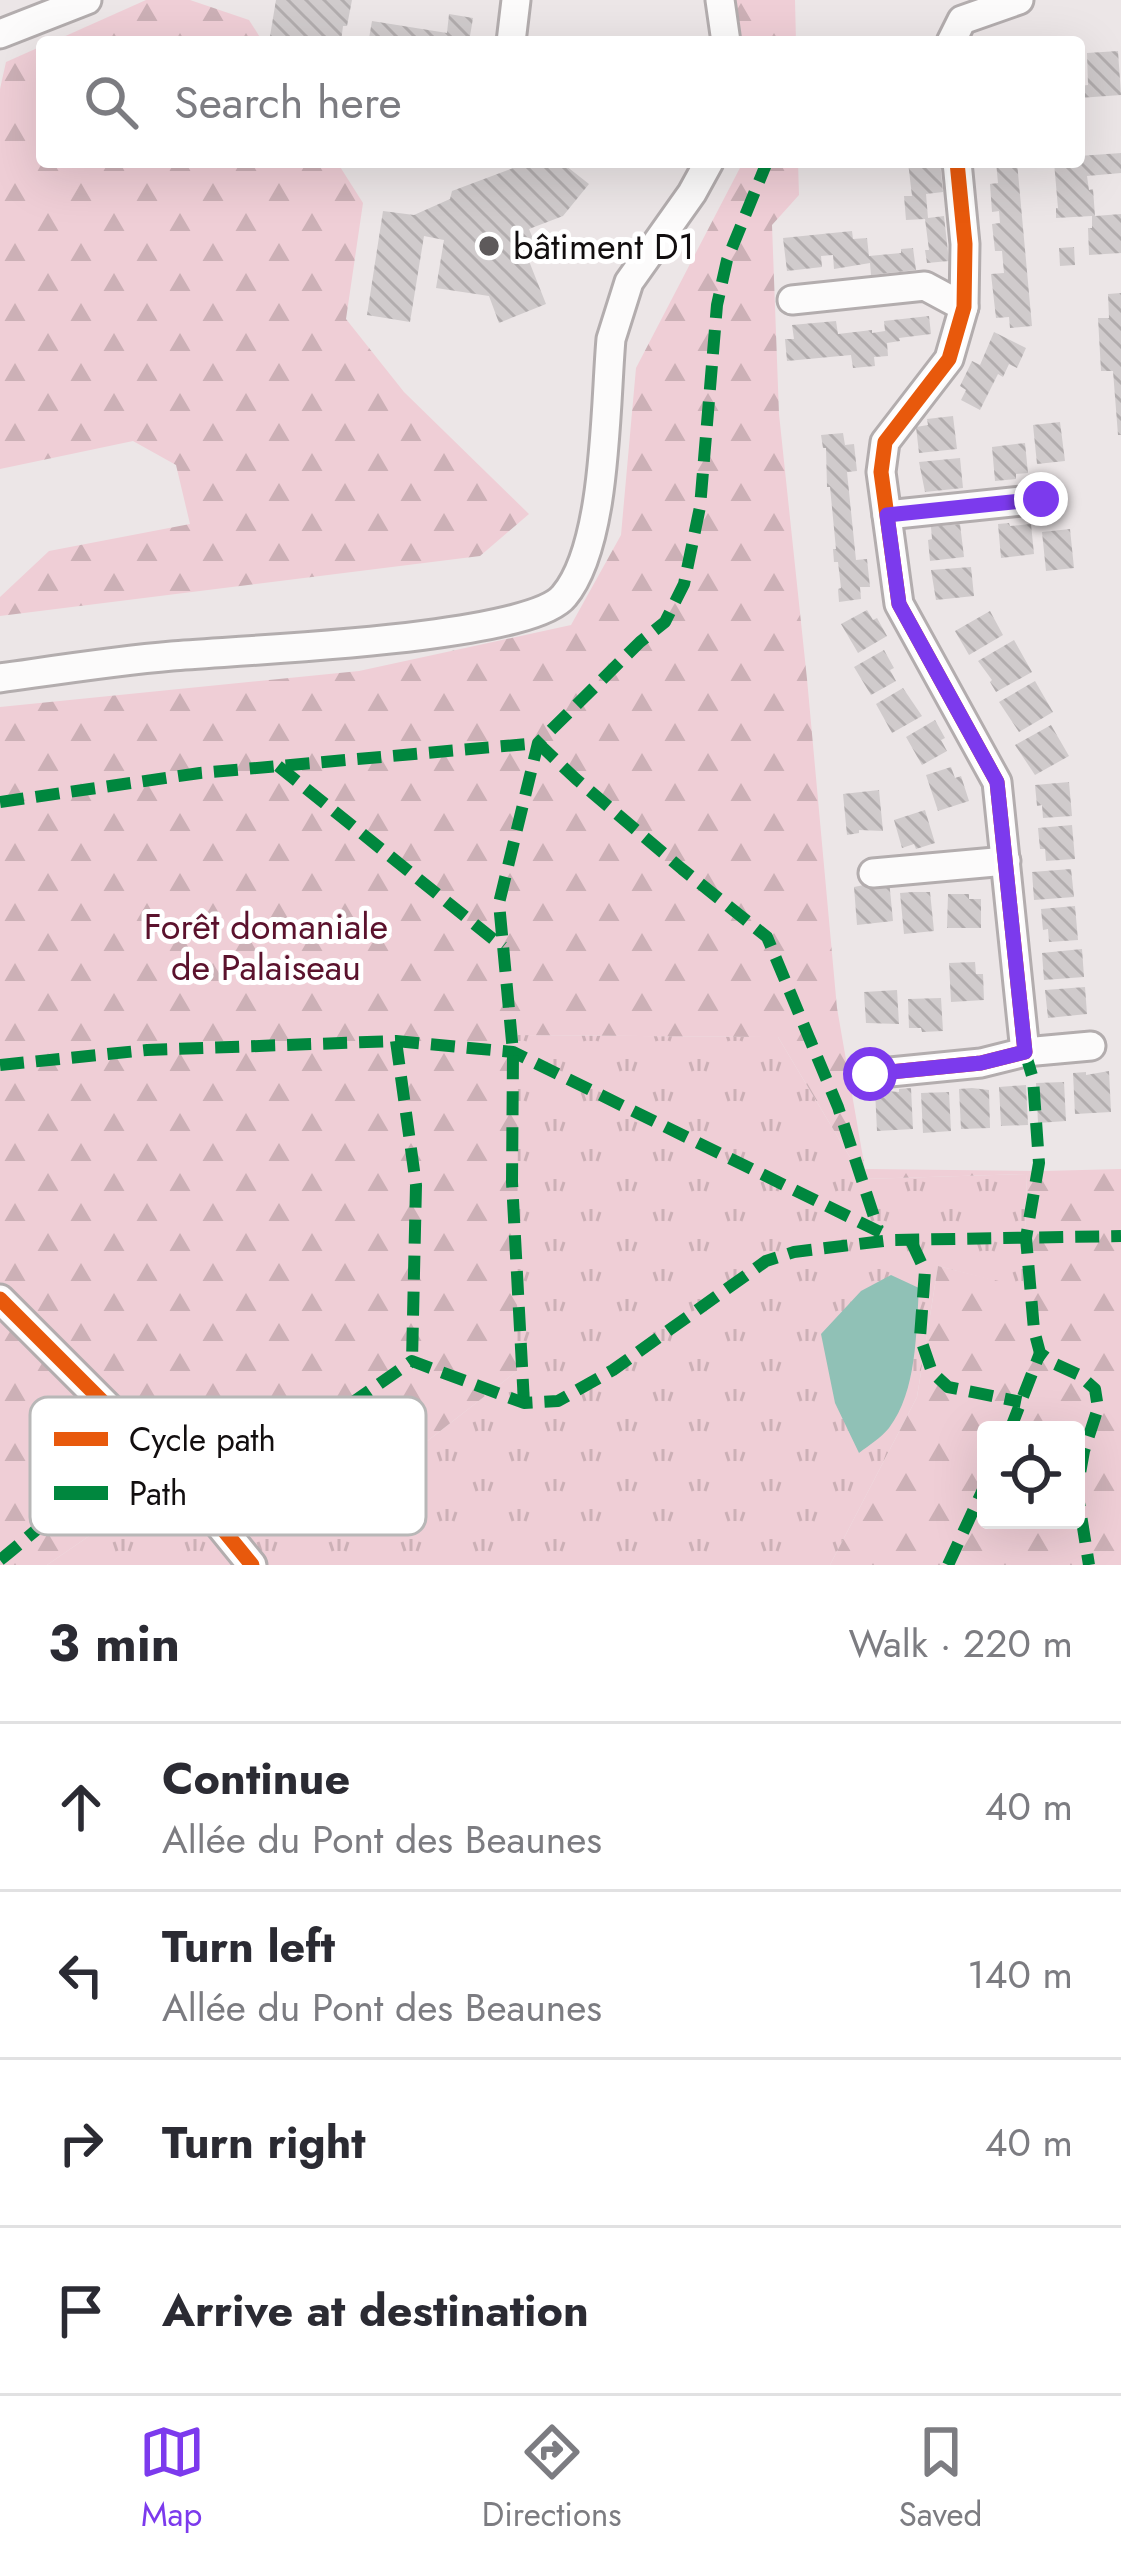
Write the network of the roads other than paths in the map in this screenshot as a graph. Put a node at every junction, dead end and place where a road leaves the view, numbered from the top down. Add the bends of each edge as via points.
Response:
1 (87, 0) edge
2 (516, 0) edge
3 (720, 0) edge
4 (1019, 0) edge
5 (0, 34) edge
6 (512, 36) edge
7 (725, 36) edge
8 (955, 36) edge
9 (706, 168) edge
10 (958, 168) edge
11 (793, 300) dead end
12 (964, 307) junction
13 (1041, 499) dead end
14 (887, 515) junction
15 (0, 677) edge
16 (1006, 861) junction
17 (873, 873) dead end
18 (1091, 1046) dead end
19 (1025, 1052) junction
20 (870, 1074) dead end
21 (0, 1299) edge
22 (98, 1397) edge
23 (228, 1535) edge
24 (252, 1565) edge

1 - 5 street
2 - 6 street
3 - 7 street
4 - 8 street via 962,20
9 - 15 street via 629,281 619,310 593,528 562,600 526,616 434,633
10 - 12 street
11 - 12 street via 925,286
12 - 14 street via 949,359 885,442
13 - 14 street
14 - 16 street via 899,604 997,782
16 - 17 street
16 - 19 street
18 - 19 street
19 - 20 street
21 - 22 street
23 - 24 street

